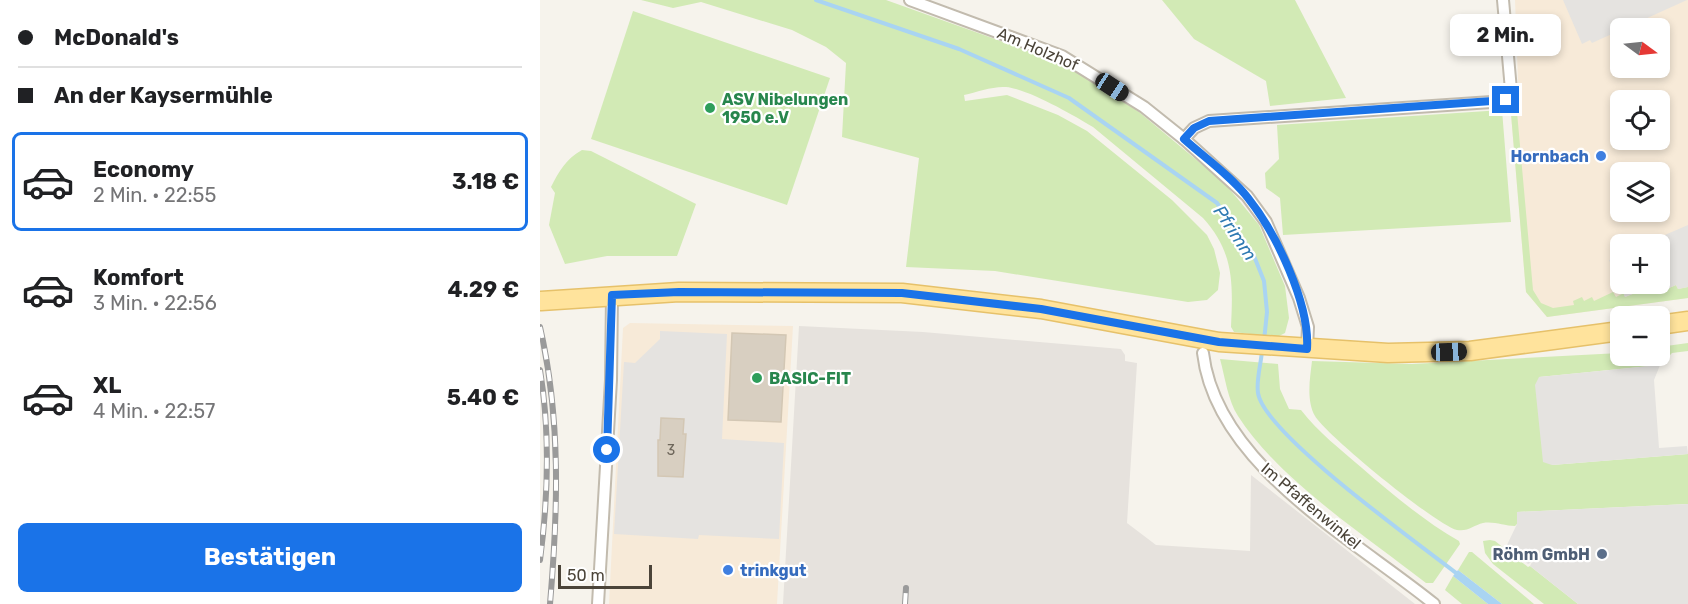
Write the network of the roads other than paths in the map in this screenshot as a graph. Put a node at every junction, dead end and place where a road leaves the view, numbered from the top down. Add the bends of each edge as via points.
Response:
1 (910, 0) edge
2 (1503, 0) edge
3 (1184, 139) junction
4 (612, 295) junction
5 (541, 301) edge
6 (1688, 321) edge
7 (1670, 323) edge
8 (1610, 332) edge
9 (1203, 346) junction
10 (1307, 349) junction
11 (598, 604) edge
12 (1434, 604) edge

1 - 3 street, Am Holzhof via 1062,56 1144,107
2 - 3 street via 1511,90 1506,100 1209,121 1194,128
3 - 10 street, Am Holzhof via 1247,196 1266,222 1299,298 1308,327
4 - 5 main road
4 - 9 main road via 902,293 1041,309
4 - 11 street
6 - 7 main road
8 - 10 main road via 1470,351 1388,353
9 - 10 main road
9 - 12 street, Im Pfaffenwinkel via 1208,383 1225,420 1254,458 1310,508

